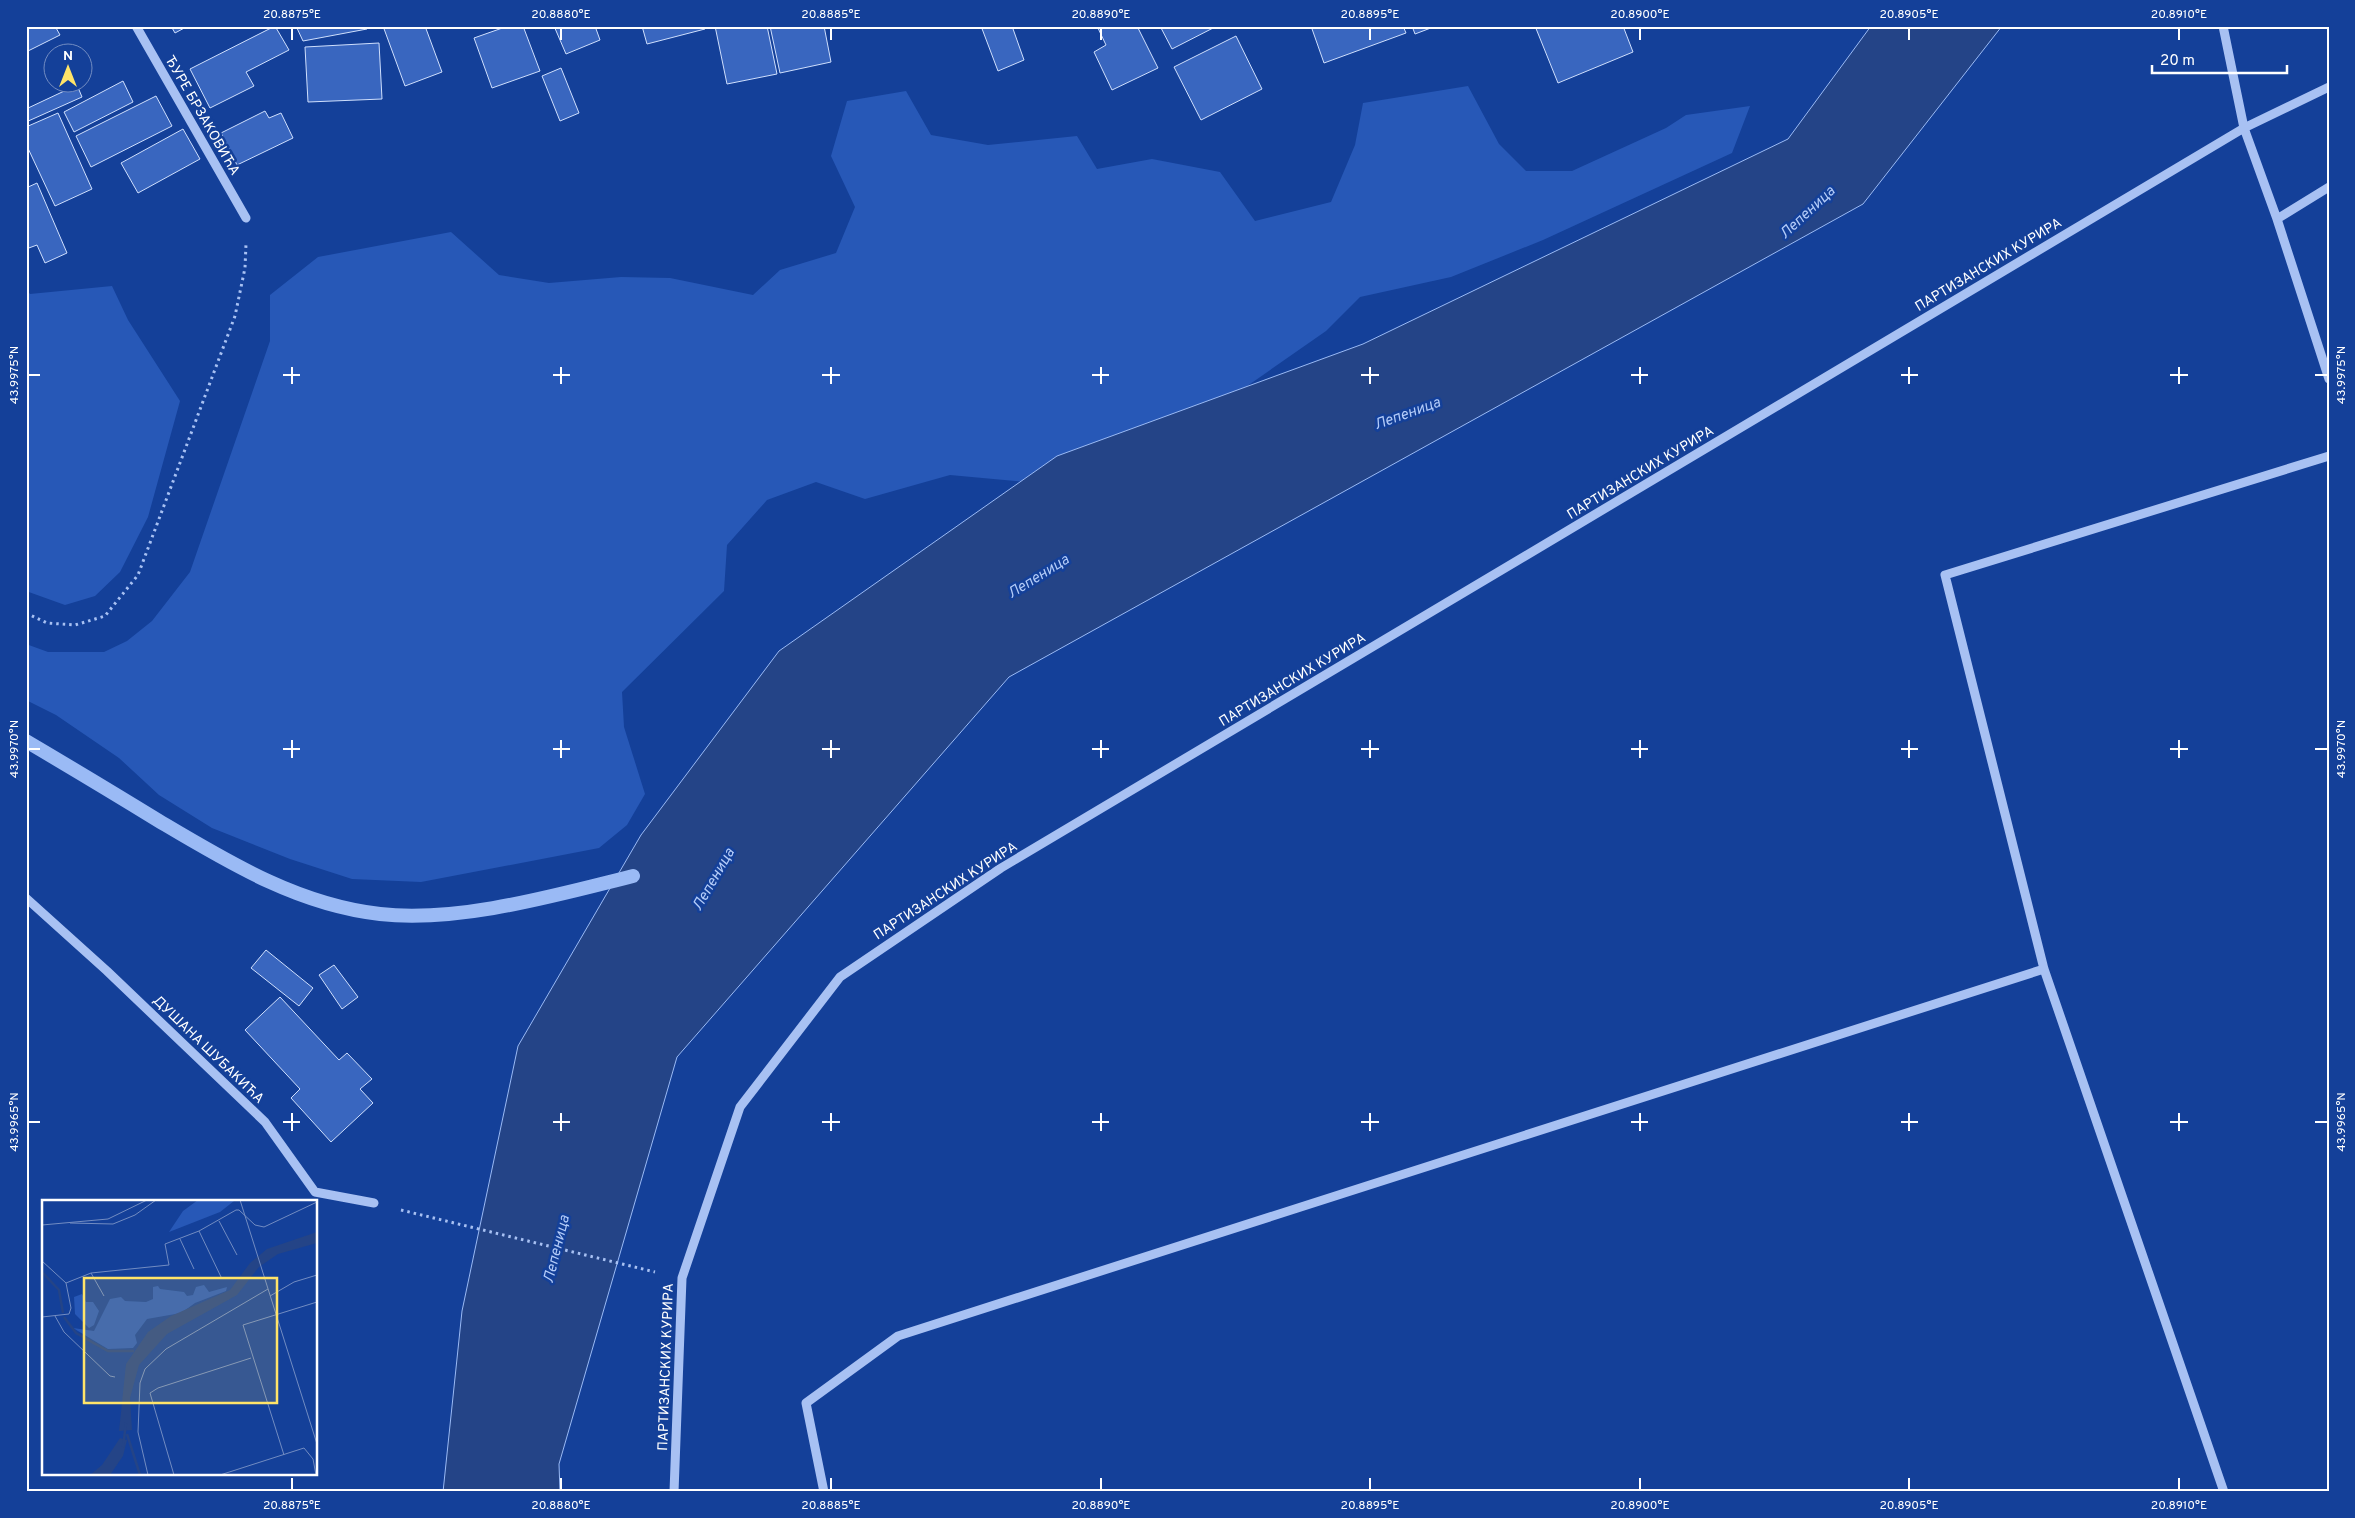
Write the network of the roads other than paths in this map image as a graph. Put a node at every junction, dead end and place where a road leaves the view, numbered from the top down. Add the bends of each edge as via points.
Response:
1 (136, 26) edge
2 (2223, 26) edge
3 (2329, 87) edge
4 (2244, 128) junction
5 (2329, 187) edge
6 (246, 218) road end
7 (2277, 219) junction
8 (2329, 379) edge
9 (2329, 456) edge
10 (26, 898) edge
11 (2044, 969) junction
12 (374, 1203) road end
13 (674, 1492) edge
14 (824, 1492) edge
15 (2224, 1492) edge

1 - 6 street, ЂУРЕ БРЗАКОВИЋА
2 - 4 street
3 - 4 street, ПАРТИЗАНСКИХ КУРИРА
4 - 7 street
4 - 13 street, ПАРТИЗАНСКИХ КУРИРА via 1001,868 840,976 740,1106 682,1278
5 - 7 street
7 - 8 street
9 - 11 street via 1945,575
10 - 12 street, ДУШАНА ШУБАКИЋА via 265,1122 316,1192
11 - 14 street via 898,1336 806,1403
11 - 15 street

